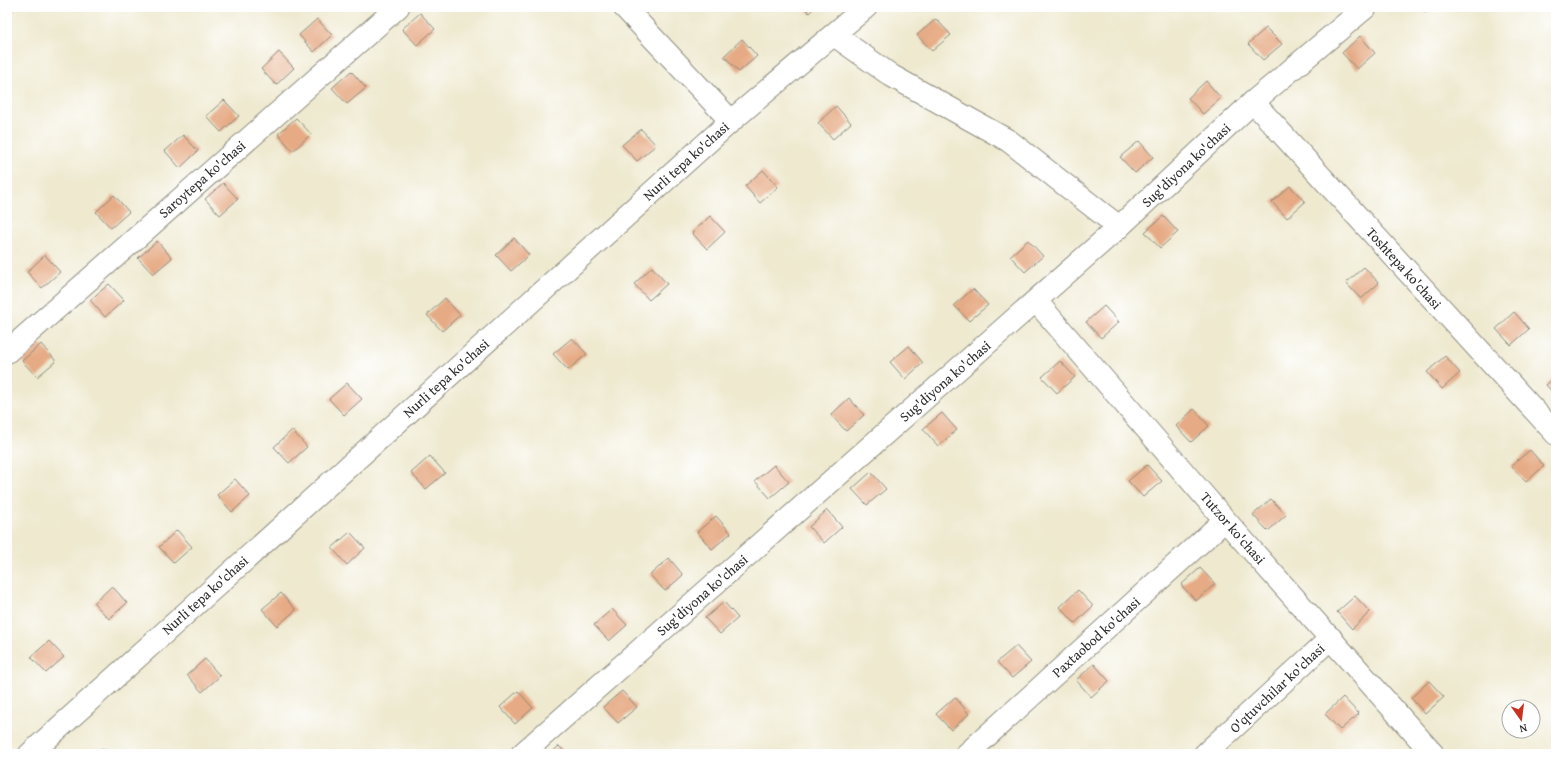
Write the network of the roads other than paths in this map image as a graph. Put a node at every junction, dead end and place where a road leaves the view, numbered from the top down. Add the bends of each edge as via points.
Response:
1 (398, 7) edge
2 (624, 7) edge
3 (866, 7) edge
4 (1366, 7) edge
5 (834, 35) junction
6 (1253, 102) junction
7 (731, 121) junction
8 (1119, 227) junction
9 (1036, 301) junction
10 (7, 352) edge
11 (1556, 434) edge
12 (1225, 520) junction
13 (1331, 638) junction
14 (30, 754) edge
15 (522, 754) edge
16 (967, 754) edge
17 (1205, 754) edge
18 (1432, 754) edge

1 - 10 street, Saroytepa ko'chasi
2 - 7 street
3 - 5 street, Nurli tepa ko'chasi
4 - 6 street, Sug'diyona ko'chasi
5 - 7 street, Nurli tepa ko'chasi
5 - 8 street via 892,76 1010,141
6 - 8 street, Sug'diyona ko'chasi
6 - 11 street, Toshtepa ko'chasi
7 - 14 street, Nurli tepa ko'chasi
8 - 9 street, Sug'diyona ko'chasi
9 - 12 street, Tutzor ko'chasi
9 - 15 street, Sug'diyona ko'chasi
12 - 13 street, Tutzor ko'chasi
12 - 16 street, Paxtaobod ko'chasi
13 - 17 street, O'qtuvchilar ko'chasi
13 - 18 street, Tutzor ko'chasi

